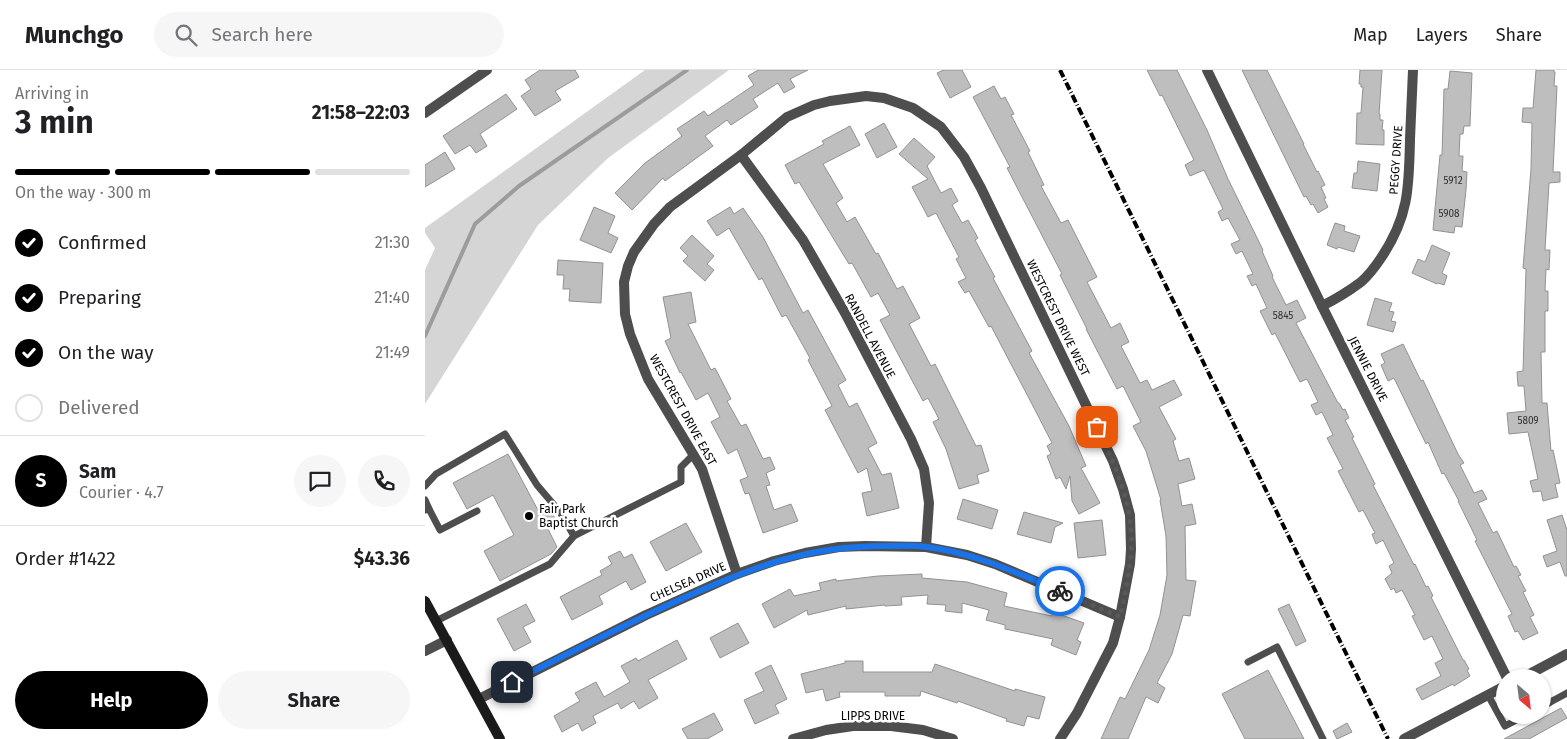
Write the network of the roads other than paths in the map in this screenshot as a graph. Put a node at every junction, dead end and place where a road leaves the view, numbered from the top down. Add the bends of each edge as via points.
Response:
1 (487, 70) edge
2 (1207, 70) edge
3 (1413, 70) edge
4 (425, 113) edge
5 (741, 155) junction
6 (1322, 306) junction
7 (694, 454) junction
8 (425, 486) edge
9 (425, 500) edge
10 (427, 510) edge
11 (477, 511) dead end
12 (574, 536) junction
13 (926, 547) junction
14 (737, 574) junction
15 (425, 601) edge
16 (1120, 617) junction
17 (436, 621) junction
18 (447, 640) junction
19 (425, 651) edge
20 (1567, 654) edge
21 (1248, 662) dead end
22 (1503, 669) edge
23 (1543, 669) edge
24 (1496, 691) edge
25 (1567, 693) edge
26 (1488, 695) junction
27 (479, 699) junction
28 (1551, 701) edge
29 (1496, 710) edge
30 (500, 739) edge
31 (793, 739) edge
32 (953, 739) edge
33 (1060, 739) edge
34 (1323, 739) edge
35 (1404, 739) edge

1 - 4 street
2 - 6 street, JENNIE DRIVE
3 - 6 street, PEGGY DRIVE via 1409,182 1399,226 1375,267 1362,281
5 - 7 street, WESTCREST DRIVE EAST via 670,207 654,224 634,252 624,282 625,314 630,334 648,378
5 - 13 street, RANDELL AVENUE via 803,240 911,439 924,469 929,503
5 - 16 street, WESTCREST DRIVE WEST via 787,117 830,101 866,96 884,98 913,108 941,127 964,157 981,188 1113,461 1130,515 1130,564
6 - 22 street, JENNIE DRIVE
7 - 12 lane via 681,467 681,482
7 - 14 street, WESTCREST DRIVE EAST via 702,468
8 - 12 lane via 436,474 505,434 537,486 560,512
9 - 10 lane
10 - 11 lane via 440,530
12 - 17 lane via 550,564
13 - 14 street, CHELSEA DRIVE via 839,547 782,559
13 - 16 street, CHELSEA DRIVE via 995,564
14 - 27 street, CHELSEA DRIVE via 646,615
15 - 17 main road
16 - 33 street, WESTCREST DRIVE WEST via 1113,643
17 - 18 main road
18 - 19 street
18 - 27 main road
20 - 23 street
21 - 34 lane via 1277,647
24 - 26 street
25 - 28 lane
26 - 29 lane
26 - 35 street
27 - 30 main road
31 - 32 street, LIPPS DRIVE via 853,726 923,730

